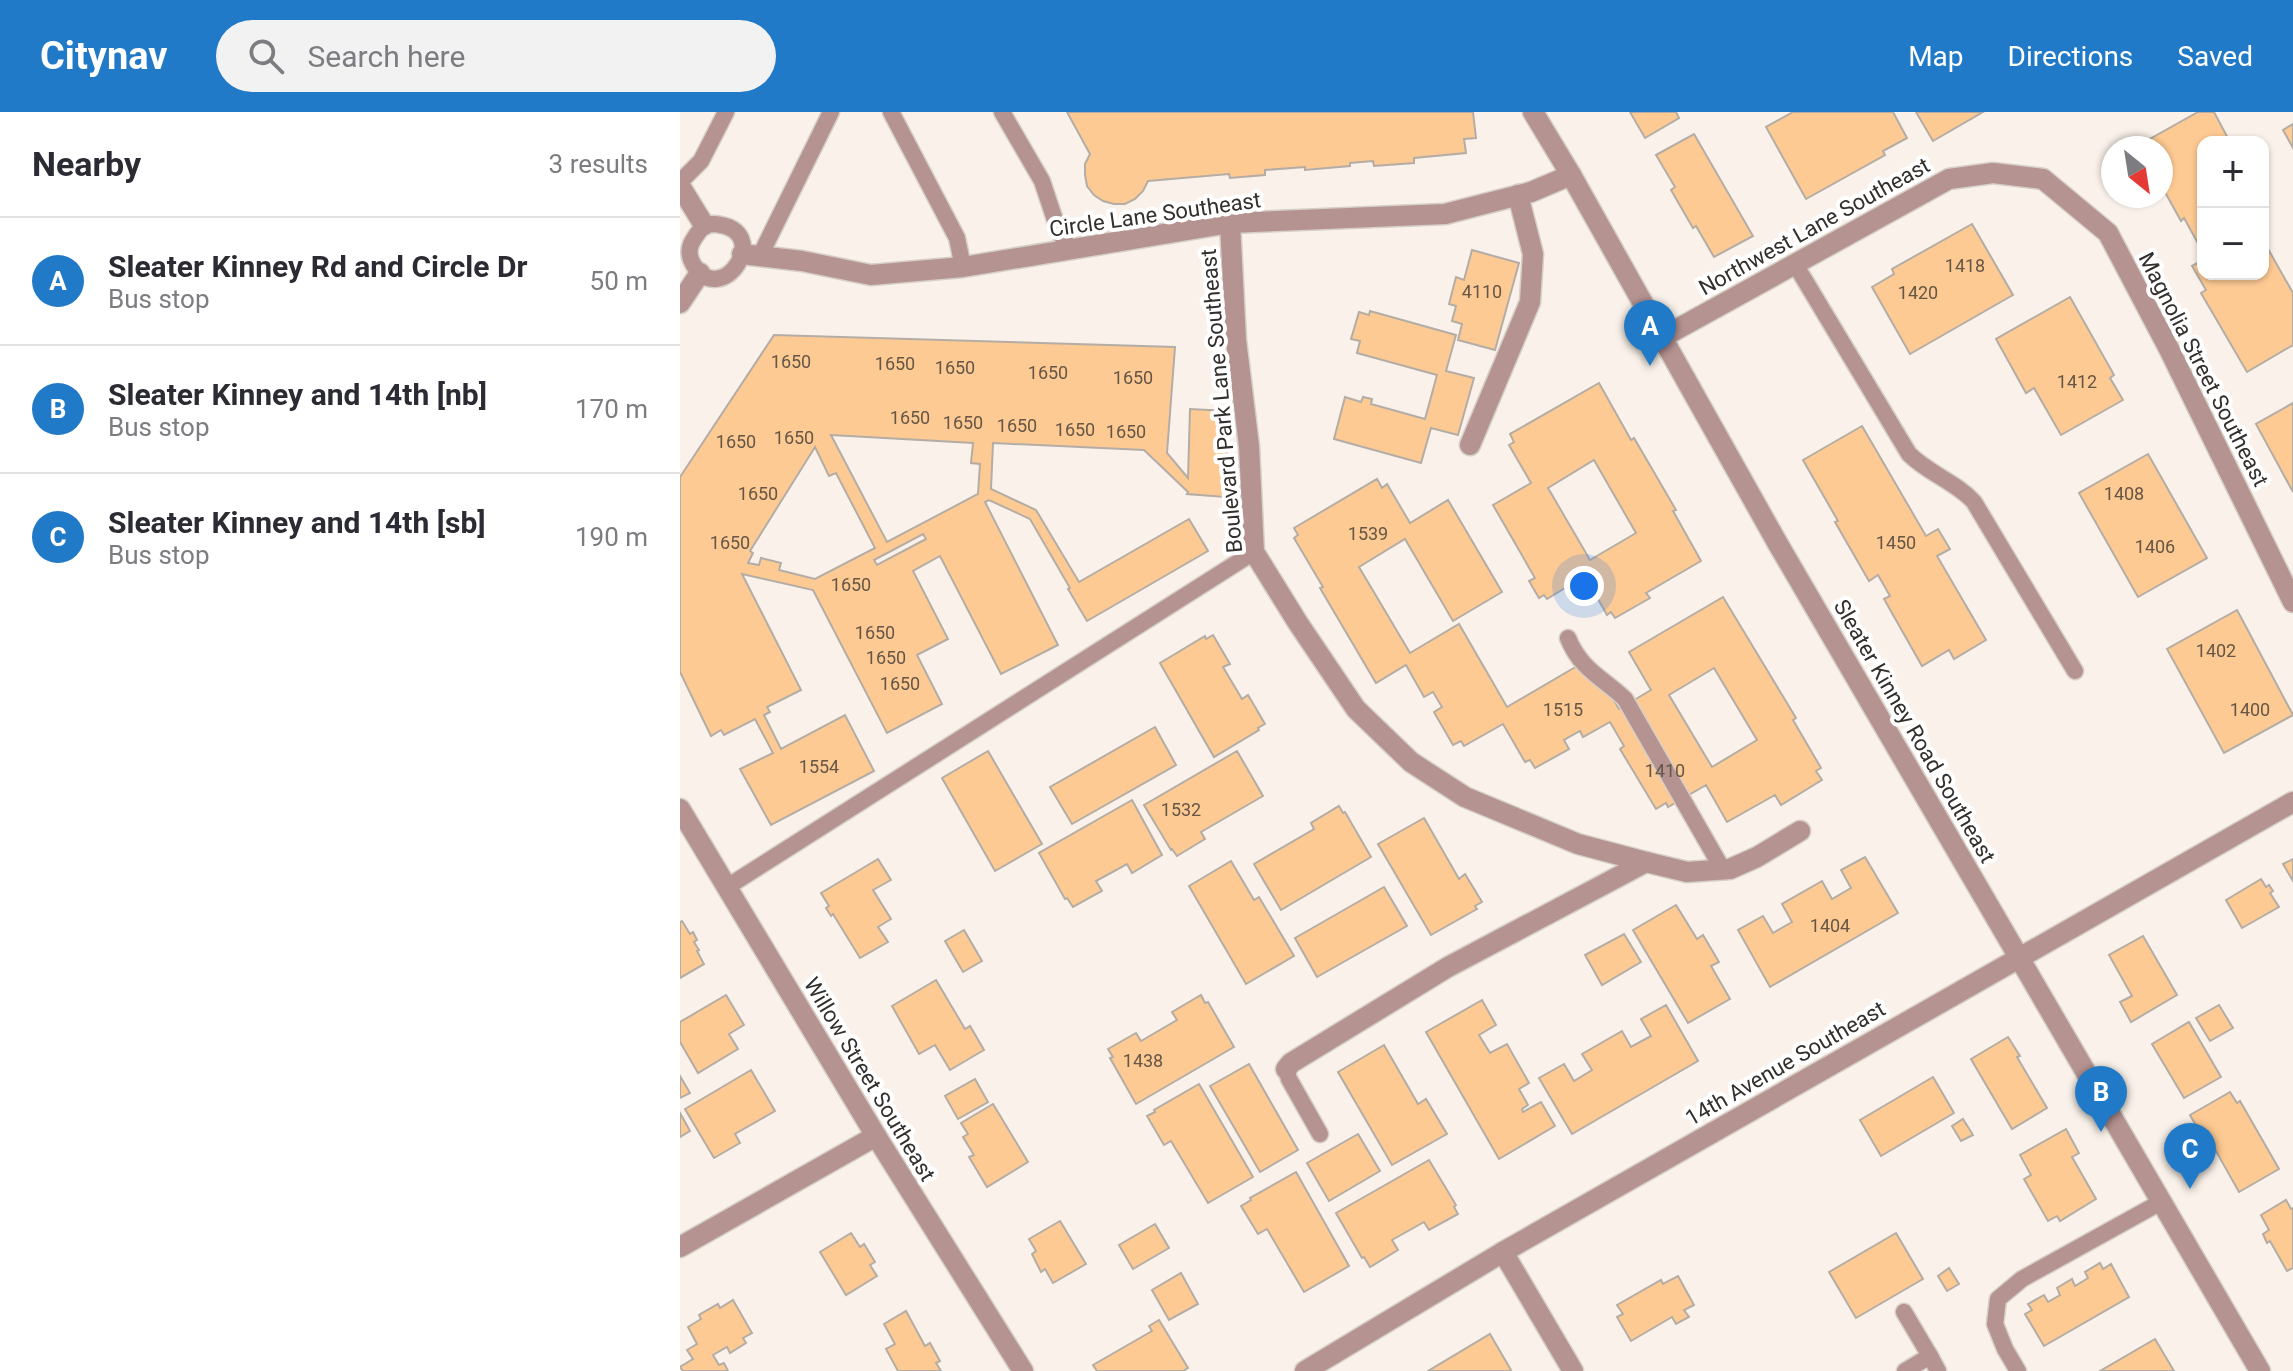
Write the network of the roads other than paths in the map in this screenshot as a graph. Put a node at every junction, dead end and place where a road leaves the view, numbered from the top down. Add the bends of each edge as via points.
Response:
1 (726, 112) edge
2 (831, 112) edge
3 (891, 112) edge
4 (1002, 112) edge
5 (1533, 112) edge
6 (1571, 175) junction
7 (2043, 179) joint
8 (680, 184) edge
9 (1518, 195) junction
10 (1230, 223) junction
11 (704, 225) junction
12 (1071, 250) junction
13 (751, 255) junction
14 (1795, 264) junction
15 (963, 267) junction
16 (700, 273) junction
17 (680, 303) edge
18 (1661, 338) junction
19 (1470, 445) dead end
20 (1254, 552) junction
21 (2293, 602) edge
22 (1568, 638) dead end
23 (2075, 671) dead end
24 (2293, 802) edge
25 (680, 809) edge
26 (1800, 831) dead end
27 (1646, 862) junction
28 (1723, 870) junction
29 (727, 887) junction
30 (2019, 957) junction
31 (1286, 1069) joint
32 (1320, 1134) dead end
33 (876, 1136) junction
34 (2161, 1202) junction
35 (680, 1247) edge
36 (1503, 1252) junction
37 (1904, 1312) dead end
38 (1934, 1364) edge
39 (1023, 1371) edge
40 (1305, 1371) edge
41 (1573, 1371) edge
42 (1905, 1371) edge
43 (2018, 1371) edge
44 (2260, 1371) edge

1 - 8 lane via 701,161
2 - 13 lane
3 - 15 lane via 957,238
4 - 12 lane via 1042,181 1059,232
5 - 6 street, Sleater Kinney Road Southeast
6 - 9 street, Circle Lane Southeast
6 - 18 street, Sleater Kinney Road Southeast
7 - 14 street, Northwest Lane Southeast via 1993,173 1949,179
7 - 21 street, Magnolia Street Southeast via 2108,233
8 - 11 street
9 - 10 street, Circle Lane Southeast via 1445,214
9 - 19 street via 1533,254 1530,302
10 - 12 street, Circle Lane Southeast
10 - 20 street, Boulevard Park Lane Southeast
11 - 13 lane via 731,228
11 - 16 lane via 689,252
12 - 15 street, Circle Lane Southeast
13 - 15 street, Circle Lane Southeast via 871,275
13 - 16 lane via 725,277
14 - 18 street, Northwest Lane Southeast
14 - 23 lane via 1909,454 1974,502
16 - 17 street
18 - 30 street, Sleater Kinney Road Southeast
20 - 27 street, Boulevard Park Lane Southeast via 1356,709 1411,762 1465,797 1578,844
20 - 29 lane
22 - 28 lane via 1597,678 1625,699
24 - 30 street, 14th Avenue Southeast
25 - 29 street, Willow Street Southeast
26 - 28 street
27 - 28 street, Boulevard Park Lane Southeast via 1687,872
27 - 31 street via 1448,967
29 - 33 street, Willow Street Southeast
30 - 34 street, Sleater Kinney Road Southeast
30 - 36 street, 14th Avenue Southeast
31 - 32 lane
33 - 35 street
33 - 39 street, Willow Street Southeast
34 - 43 lane via 2022,1279 1998,1299 1995,1324
34 - 44 street, Sleater Kinney Road Southeast
36 - 40 street, 14th Avenue Southeast
36 - 41 street
37 - 38 lane
38 - 42 lane

